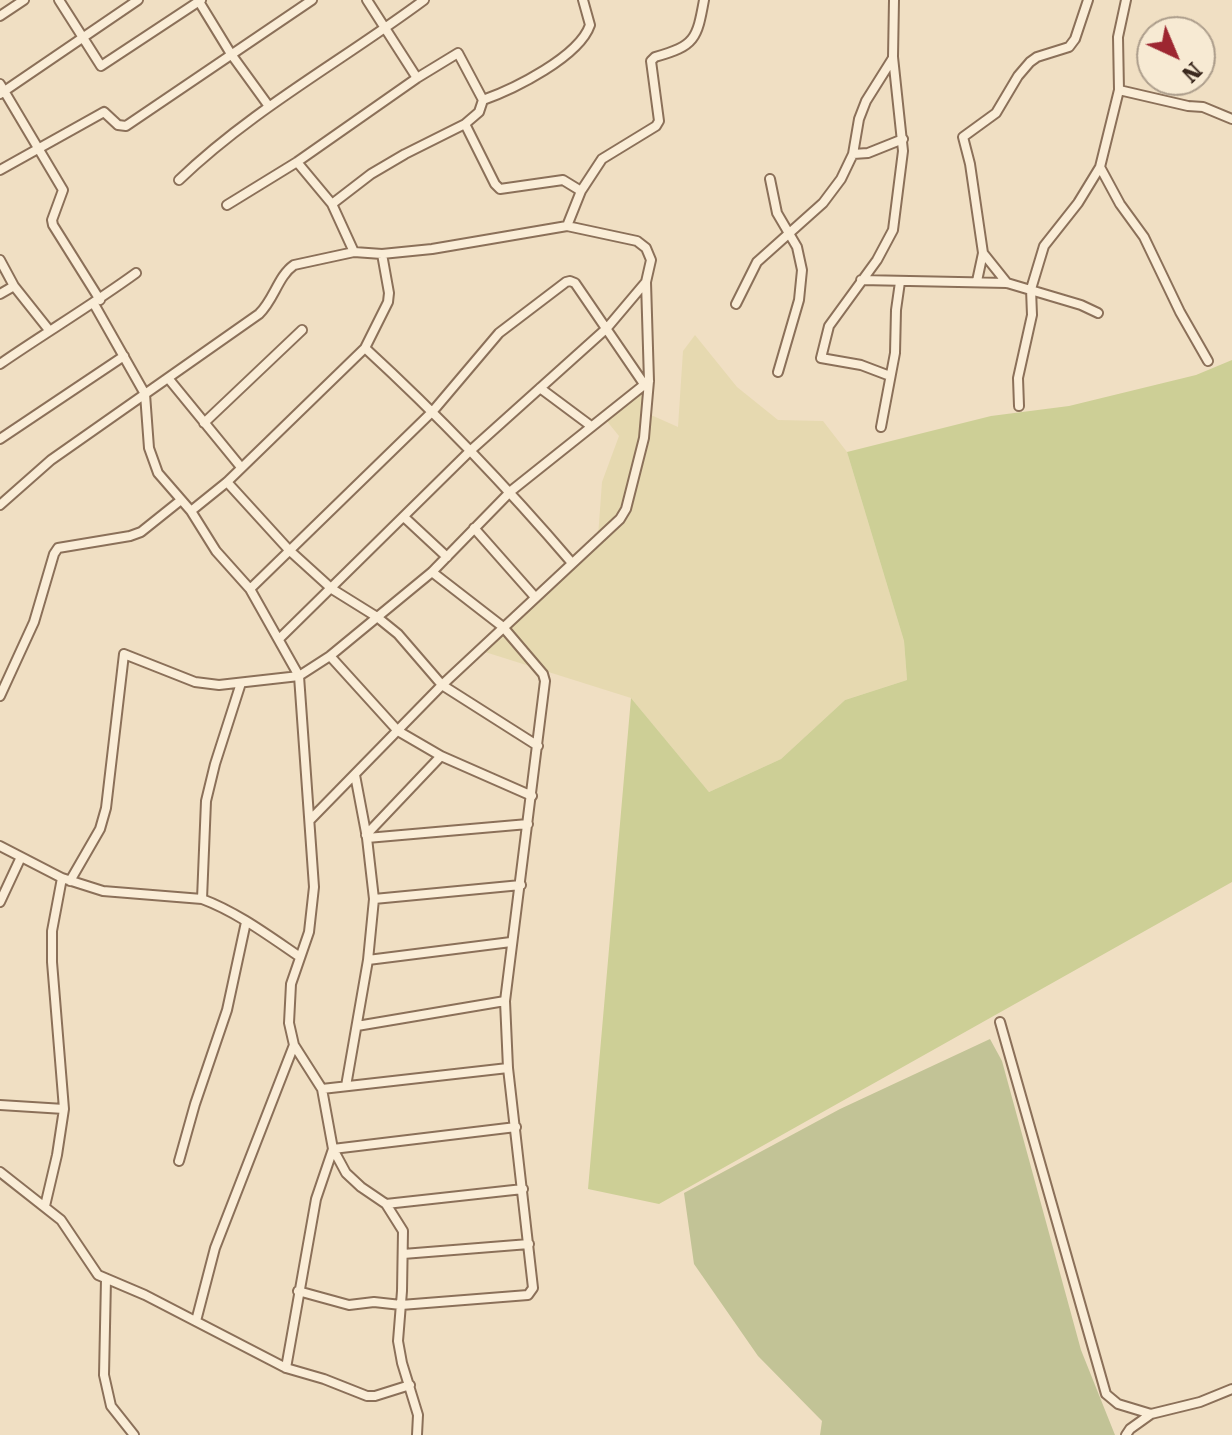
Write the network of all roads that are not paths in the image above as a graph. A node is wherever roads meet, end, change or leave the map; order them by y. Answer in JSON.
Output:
{"nodes":[{"id":1,"x":24,"y":0,"type":"edge"},
{"id":2,"x":59,"y":0,"type":"edge"},
{"id":3,"x":138,"y":0,"type":"edge"},
{"id":4,"x":199,"y":0,"type":"edge"},
{"id":5,"x":312,"y":0,"type":"edge"},
{"id":6,"x":367,"y":0,"type":"edge"},
{"id":7,"x":424,"y":0,"type":"edge"},
{"id":8,"x":583,"y":0,"type":"edge"},
{"id":9,"x":704,"y":0,"type":"edge"},
{"id":10,"x":894,"y":0,"type":"edge"},
{"id":11,"x":1088,"y":0,"type":"edge"},
{"id":12,"x":1126,"y":0,"type":"edge"},
{"id":13,"x":0,"y":16,"type":"edge"},
{"id":14,"x":387,"y":27,"type":"junction"},
{"id":15,"x":82,"y":40,"type":"junction"},
{"id":16,"x":231,"y":54,"type":"junction"},
{"id":17,"x":893,"y":57,"type":"junction"},
{"id":18,"x":417,"y":78,"type":"junction"},
{"id":19,"x":1,"y":90,"type":"edge"},
{"id":20,"x":1119,"y":90,"type":"junction"},
{"id":21,"x":483,"y":100,"type":"junction"},
{"id":22,"x":268,"y":105,"type":"junction"},
{"id":23,"x":1232,"y":119,"type":"edge"},
{"id":24,"x":465,"y":124,"type":"junction"},
{"id":25,"x":903,"y":139,"type":"junction"},
{"id":26,"x":38,"y":148,"type":"junction"},
{"id":27,"x":853,"y":154,"type":"junction"},
{"id":28,"x":297,"y":162,"type":"junction"},
{"id":29,"x":1100,"y":167,"type":"junction"},
{"id":30,"x":0,"y":170,"type":"edge"},
{"id":31,"x":770,"y":179,"type":"dead end"},
{"id":32,"x":179,"y":180,"type":"dead end"},
{"id":33,"x":581,"y":191,"type":"junction"},
{"id":34,"x":332,"y":204,"type":"junction"},
{"id":35,"x":227,"y":205,"type":"dead end"},
{"id":36,"x":567,"y":226,"type":"junction"},
{"id":37,"x":789,"y":234,"type":"junction"},
{"id":38,"x":354,"y":252,"type":"junction"},
{"id":39,"x":983,"y":253,"type":"junction"},
{"id":40,"x":382,"y":254,"type":"junction"},
{"id":41,"x":0,"y":260,"type":"edge"},
{"id":42,"x":136,"y":273,"type":"dead end"},
{"id":43,"x":861,"y":280,"type":"junction"},
{"id":44,"x":977,"y":281,"type":"junction"},
{"id":45,"x":646,"y":282,"type":"junction"},
{"id":46,"x":900,"y":282,"type":"junction"},
{"id":47,"x":1007,"y":283,"type":"junction"},
{"id":48,"x":14,"y":286,"type":"junction"},
{"id":49,"x":1031,"y":289,"type":"junction"},
{"id":50,"x":0,"y":294,"type":"edge"},
{"id":51,"x":97,"y":302,"type":"junction"},
{"id":52,"x":736,"y":304,"type":"dead end"},
{"id":53,"x":1098,"y":313,"type":"dead end"},
{"id":54,"x":607,"y":328,"type":"junction"},
{"id":55,"x":49,"y":330,"type":"junction"},
{"id":56,"x":302,"y":330,"type":"dead end"},
{"id":57,"x":365,"y":348,"type":"junction"},
{"id":58,"x":124,"y":356,"type":"junction"},
{"id":59,"x":1208,"y":361,"type":"dead end"},
{"id":60,"x":0,"y":364,"type":"edge"},
{"id":61,"x":778,"y":372,"type":"dead end"},
{"id":62,"x":890,"y":376,"type":"junction"},
{"id":63,"x":168,"y":378,"type":"junction"},
{"id":64,"x":647,"y":383,"type":"junction"},
{"id":65,"x":540,"y":388,"type":"junction"},
{"id":66,"x":145,"y":394,"type":"junction"},
{"id":67,"x":1019,"y":406,"type":"dead end"},
{"id":68,"x":433,"y":411,"type":"junction"},
{"id":69,"x":204,"y":423,"type":"junction"},
{"id":70,"x":591,"y":426,"type":"junction"},
{"id":71,"x":881,"y":427,"type":"dead end"},
{"id":72,"x":0,"y":439,"type":"edge"},
{"id":73,"x":470,"y":451,"type":"junction"},
{"id":74,"x":240,"y":466,"type":"junction"},
{"id":75,"x":227,"y":482,"type":"junction"},
{"id":76,"x":511,"y":491,"type":"junction"},
{"id":77,"x":181,"y":500,"type":"junction"},
{"id":78,"x":0,"y":505,"type":"edge"},
{"id":79,"x":191,"y":511,"type":"junction"},
{"id":80,"x":404,"y":517,"type":"junction"},
{"id":81,"x":474,"y":528,"type":"junction"},
{"id":82,"x":289,"y":550,"type":"junction"},
{"id":83,"x":447,"y":557,"type":"junction"},
{"id":84,"x":572,"y":563,"type":"junction"},
{"id":85,"x":432,"y":572,"type":"junction"},
{"id":86,"x":250,"y":589,"type":"junction"},
{"id":87,"x":332,"y":589,"type":"junction"},
{"id":88,"x":535,"y":597,"type":"junction"},
{"id":89,"x":377,"y":617,"type":"junction"},
{"id":90,"x":503,"y":627,"type":"junction"},
{"id":91,"x":279,"y":639,"type":"junction"},
{"id":92,"x":330,"y":656,"type":"junction"},
{"id":93,"x":299,"y":676,"type":"junction"},
{"id":94,"x":241,"y":683,"type":"junction"},
{"id":95,"x":442,"y":685,"type":"junction"},
{"id":96,"x":0,"y":696,"type":"edge"},
{"id":97,"x":398,"y":731,"type":"junction"},
{"id":98,"x":538,"y":746,"type":"junction"},
{"id":99,"x":441,"y":756,"type":"junction"},
{"id":100,"x":355,"y":775,"type":"junction"},
{"id":101,"x":532,"y":796,"type":"junction"},
{"id":102,"x":310,"y":820,"type":"junction"},
{"id":103,"x":528,"y":824,"type":"junction"},
{"id":104,"x":367,"y":837,"type":"junction"},
{"id":105,"x":0,"y":846,"type":"edge"},
{"id":106,"x":21,"y":857,"type":"junction"},
{"id":107,"x":66,"y":880,"type":"junction"},
{"id":108,"x":521,"y":885,"type":"junction"},
{"id":109,"x":202,"y":899,"type":"junction"},
{"id":110,"x":374,"y":899,"type":"junction"},
{"id":111,"x":0,"y":902,"type":"edge"},
{"id":112,"x":246,"y":922,"type":"junction"},
{"id":113,"x":511,"y":942,"type":"junction"},
{"id":114,"x":300,"y":957,"type":"junction"},
{"id":115,"x":368,"y":960,"type":"junction"},
{"id":116,"x":505,"y":1001,"type":"junction"},
{"id":117,"x":1000,"y":1022,"type":"dead end"},
{"id":118,"x":357,"y":1026,"type":"junction"},
{"id":119,"x":294,"y":1045,"type":"junction"},
{"id":120,"x":508,"y":1068,"type":"junction"},
{"id":121,"x":346,"y":1086,"type":"junction"},
{"id":122,"x":322,"y":1089,"type":"junction"},
{"id":123,"x":0,"y":1105,"type":"edge"},
{"id":124,"x":64,"y":1109,"type":"junction"},
{"id":125,"x":516,"y":1127,"type":"junction"},
{"id":126,"x":333,"y":1149,"type":"junction"},
{"id":127,"x":179,"y":1161,"type":"dead end"},
{"id":128,"x":0,"y":1172,"type":"edge"},
{"id":129,"x":523,"y":1189,"type":"junction"},
{"id":130,"x":386,"y":1204,"type":"junction"},
{"id":131,"x":45,"y":1206,"type":"junction"},
{"id":132,"x":529,"y":1244,"type":"junction"},
{"id":133,"x":403,"y":1254,"type":"junction"},
{"id":134,"x":106,"y":1279,"type":"junction"},
{"id":135,"x":298,"y":1291,"type":"junction"},
{"id":136,"x":401,"y":1305,"type":"junction"},
{"id":137,"x":196,"y":1321,"type":"junction"},
{"id":138,"x":286,"y":1368,"type":"junction"},
{"id":139,"x":410,"y":1385,"type":"junction"},
{"id":140,"x":1232,"y":1389,"type":"edge"},
{"id":141,"x":1151,"y":1414,"type":"junction"},
{"id":142,"x":134,"y":1435,"type":"edge"},
{"id":143,"x":417,"y":1435,"type":"edge"},
{"id":144,"x":1126,"y":1435,"type":"edge"}],
"edges":[{"from":1,"to":13,"type":"street"},
{"from":2,"to":15,"type":"street"},
{"from":3,"to":15,"type":"street"},
{"from":4,"to":15,"type":"street"},
{"from":4,"to":16,"type":"street"},
{"from":5,"to":16,"type":"street"},
{"from":6,"to":14,"type":"street"},
{"from":7,"to":14,"type":"street"},
{"from":8,"to":21,"type":"street"},
{"from":9,"to":33,"type":"street"},
{"from":10,"to":17,"type":"street"},
{"from":11,"to":39,"type":"street"},
{"from":12,"to":20,"type":"street"},
{"from":14,"to":18,"type":"street"},
{"from":14,"to":22,"type":"street"},
{"from":15,"to":19,"type":"street"},
{"from":16,"to":22,"type":"street"},
{"from":16,"to":26,"type":"street"},
{"from":17,"to":25,"type":"street"},
{"from":17,"to":27,"type":"street"},
{"from":18,"to":21,"type":"street"},
{"from":18,"to":28,"type":"street"},
{"from":19,"to":26,"type":"street"},
{"from":20,"to":23,"type":"street"},
{"from":20,"to":29,"type":"street"},
{"from":21,"to":24,"type":"street"},
{"from":22,"to":32,"type":"street"},
{"from":24,"to":33,"type":"street"},
{"from":24,"to":34,"type":"street"},
{"from":25,"to":27,"type":"street"},
{"from":25,"to":43,"type":"street"},
{"from":26,"to":30,"type":"street"},
{"from":26,"to":51,"type":"street"},
{"from":27,"to":37,"type":"street"},
{"from":28,"to":34,"type":"street"},
{"from":28,"to":35,"type":"street"},
{"from":29,"to":49,"type":"street"},
{"from":29,"to":59,"type":"street"},
{"from":31,"to":37,"type":"street"},
{"from":33,"to":36,"type":"street"},
{"from":34,"to":38,"type":"street"},
{"from":36,"to":40,"type":"street"},
{"from":36,"to":45,"type":"street"},
{"from":37,"to":52,"type":"street"},
{"from":37,"to":61,"type":"street"},
{"from":38,"to":40,"type":"street"},
{"from":38,"to":63,"type":"street"},
{"from":39,"to":44,"type":"street"},
{"from":39,"to":47,"type":"street"},
{"from":40,"to":57,"type":"street"},
{"from":41,"to":48,"type":"street"},
{"from":42,"to":51,"type":"street"},
{"from":43,"to":46,"type":"street"},
{"from":43,"to":62,"type":"street"},
{"from":44,"to":46,"type":"street"},
{"from":44,"to":47,"type":"street"},
{"from":45,"to":54,"type":"street"},
{"from":45,"to":64,"type":"street"},
{"from":46,"to":62,"type":"street"},
{"from":47,"to":49,"type":"street"},
{"from":48,"to":50,"type":"street"},
{"from":48,"to":55,"type":"street"},
{"from":49,"to":53,"type":"street"},
{"from":49,"to":67,"type":"street"},
{"from":51,"to":55,"type":"street"},
{"from":51,"to":58,"type":"street"},
{"from":54,"to":64,"type":"street"},
{"from":54,"to":65,"type":"street"},
{"from":54,"to":68,"type":"street"},
{"from":55,"to":60,"type":"street"},
{"from":56,"to":69,"type":"street"},
{"from":57,"to":68,"type":"street"},
{"from":57,"to":74,"type":"street"},
{"from":58,"to":66,"type":"street"},
{"from":58,"to":72,"type":"street"},
{"from":62,"to":71,"type":"street"},
{"from":63,"to":66,"type":"street"},
{"from":63,"to":69,"type":"street"},
{"from":64,"to":70,"type":"street"},
{"from":64,"to":84,"type":"street"},
{"from":65,"to":70,"type":"street"},
{"from":65,"to":73,"type":"street"},
{"from":66,"to":77,"type":"street"},
{"from":66,"to":78,"type":"street"},
{"from":68,"to":73,"type":"street"},
{"from":68,"to":82,"type":"street"},
{"from":69,"to":74,"type":"street"},
{"from":70,"to":76,"type":"street"},
{"from":73,"to":76,"type":"street"},
{"from":73,"to":80,"type":"street"},
{"from":74,"to":75,"type":"street"},
{"from":75,"to":79,"type":"street"},
{"from":75,"to":82,"type":"street"},
{"from":76,"to":81,"type":"street"},
{"from":76,"to":84,"type":"street"},
{"from":77,"to":79,"type":"street"},
{"from":77,"to":96,"type":"street"},
{"from":79,"to":86,"type":"street"},
{"from":80,"to":83,"type":"street"},
{"from":80,"to":87,"type":"street"},
{"from":81,"to":83,"type":"street"},
{"from":81,"to":88,"type":"street"},
{"from":82,"to":86,"type":"street"},
{"from":82,"to":87,"type":"street"},
{"from":83,"to":85,"type":"street"},
{"from":84,"to":88,"type":"street"},
{"from":85,"to":89,"type":"street"},
{"from":85,"to":90,"type":"street"},
{"from":86,"to":91,"type":"street"},
{"from":87,"to":89,"type":"street"},
{"from":87,"to":91,"type":"street"},
{"from":88,"to":90,"type":"street"},
{"from":89,"to":92,"type":"street"},
{"from":89,"to":95,"type":"street"},
{"from":90,"to":95,"type":"street"},
{"from":90,"to":98,"type":"street"},
{"from":91,"to":93,"type":"street"},
{"from":92,"to":93,"type":"street"},
{"from":92,"to":97,"type":"street"},
{"from":93,"to":94,"type":"street"},
{"from":93,"to":102,"type":"street"},
{"from":94,"to":107,"type":"street"},
{"from":94,"to":109,"type":"street"},
{"from":95,"to":97,"type":"street"},
{"from":95,"to":98,"type":"street"},
{"from":97,"to":99,"type":"street"},
{"from":97,"to":100,"type":"street"},
{"from":98,"to":101,"type":"street"},
{"from":99,"to":101,"type":"street"},
{"from":99,"to":104,"type":"street"},
{"from":100,"to":102,"type":"street"},
{"from":100,"to":104,"type":"street"},
{"from":101,"to":103,"type":"street"},
{"from":102,"to":114,"type":"street"},
{"from":103,"to":104,"type":"street"},
{"from":103,"to":108,"type":"street"},
{"from":104,"to":110,"type":"street"},
{"from":105,"to":106,"type":"street"},
{"from":106,"to":107,"type":"street"},
{"from":106,"to":111,"type":"street"},
{"from":107,"to":109,"type":"street"},
{"from":107,"to":124,"type":"street"},
{"from":108,"to":110,"type":"street"},
{"from":108,"to":113,"type":"street"},
{"from":109,"to":112,"type":"street"},
{"from":110,"to":115,"type":"street"},
{"from":112,"to":114,"type":"street"},
{"from":112,"to":127,"type":"street"},
{"from":113,"to":115,"type":"street"},
{"from":113,"to":116,"type":"street"},
{"from":114,"to":119,"type":"street"},
{"from":115,"to":118,"type":"street"},
{"from":116,"to":118,"type":"street"},
{"from":116,"to":120,"type":"street"},
{"from":117,"to":141,"type":"street"},
{"from":118,"to":121,"type":"street"},
{"from":119,"to":122,"type":"street"},
{"from":119,"to":137,"type":"street"},
{"from":120,"to":121,"type":"street"},
{"from":120,"to":125,"type":"street"},
{"from":121,"to":122,"type":"street"},
{"from":122,"to":126,"type":"street"},
{"from":123,"to":124,"type":"street"},
{"from":124,"to":131,"type":"street"},
{"from":125,"to":126,"type":"street"},
{"from":125,"to":129,"type":"street"},
{"from":126,"to":130,"type":"street"},
{"from":126,"to":135,"type":"street"},
{"from":128,"to":131,"type":"street"},
{"from":129,"to":130,"type":"street"},
{"from":129,"to":132,"type":"street"},
{"from":130,"to":133,"type":"street"},
{"from":131,"to":134,"type":"street"},
{"from":132,"to":133,"type":"street"},
{"from":132,"to":136,"type":"street"},
{"from":133,"to":136,"type":"street"},
{"from":134,"to":137,"type":"street"},
{"from":134,"to":142,"type":"street"},
{"from":135,"to":136,"type":"street"},
{"from":135,"to":138,"type":"street"},
{"from":136,"to":139,"type":"street"},
{"from":137,"to":138,"type":"street"},
{"from":138,"to":139,"type":"street"},
{"from":139,"to":143,"type":"street"},
{"from":140,"to":141,"type":"street"},
{"from":141,"to":144,"type":"street"}]}
